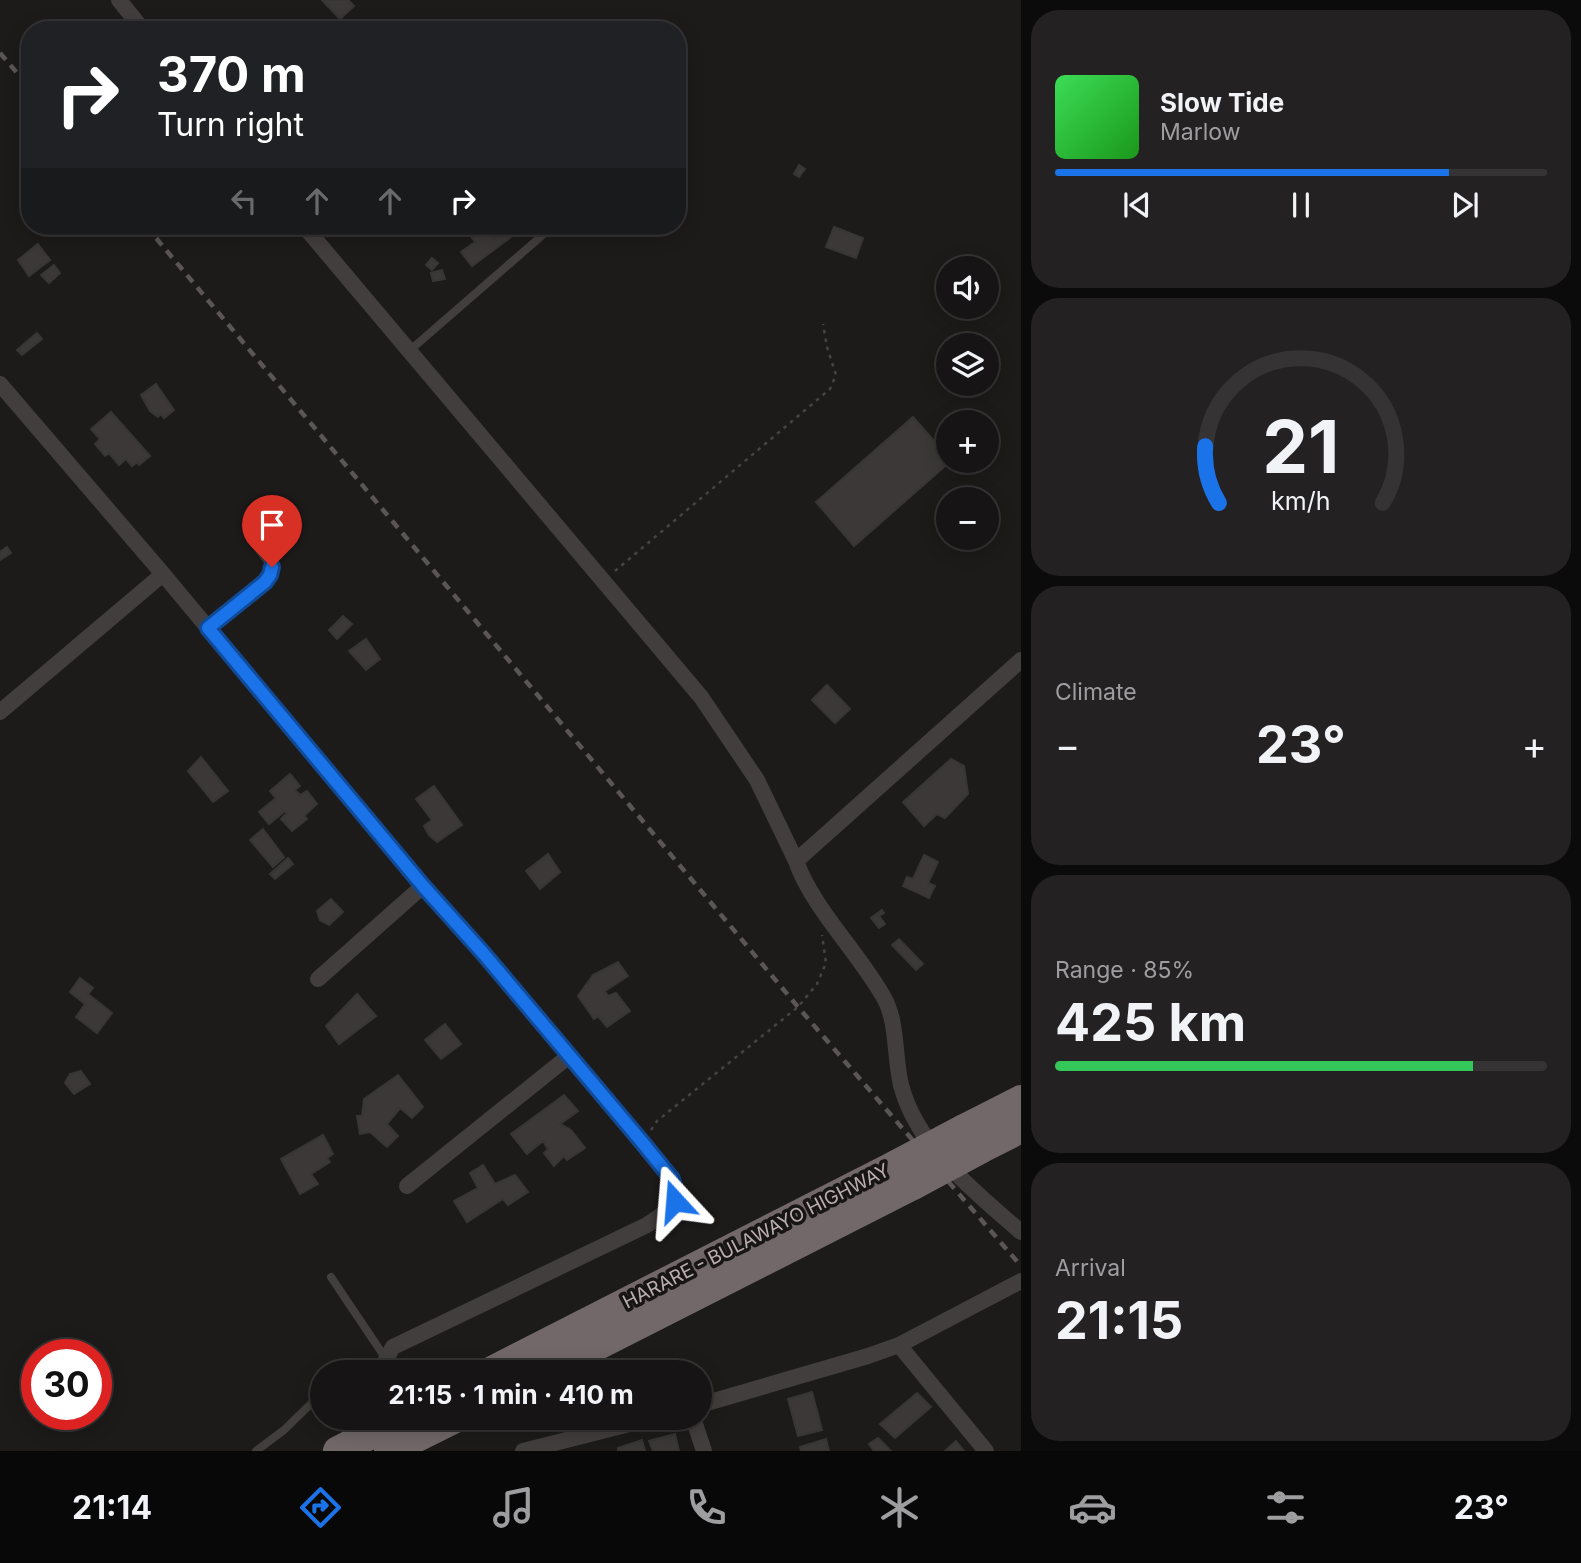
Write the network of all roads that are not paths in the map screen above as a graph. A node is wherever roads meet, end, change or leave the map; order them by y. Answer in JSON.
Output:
{"nodes":[{"id":1,"x":119,"y":0,"type":"edge"},
{"id":2,"x":136,"y":21,"type":"edge"},
{"id":3,"x":311,"y":235,"type":"edge"},
{"id":4,"x":543,"y":235,"type":"edge"},
{"id":5,"x":408,"y":352,"type":"junction"},
{"id":6,"x":0,"y":384,"type":"edge"},
{"id":7,"x":14,"y":400,"type":"junction"},
{"id":8,"x":0,"y":411,"type":"edge"},
{"id":9,"x":256,"y":546,"type":"dead end"},
{"id":10,"x":163,"y":574,"type":"junction"},
{"id":11,"x":208,"y":628,"type":"junction"},
{"id":12,"x":1021,"y":660,"type":"edge"},
{"id":13,"x":0,"y":712,"type":"edge"},
{"id":14,"x":796,"y":861,"type":"junction"},
{"id":15,"x":423,"y":886,"type":"junction"},
{"id":16,"x":318,"y":979,"type":"dead end"},
{"id":17,"x":569,"y":1056,"type":"junction"},
{"id":18,"x":1021,"y":1100,"type":"edge"},
{"id":19,"x":1021,"y":1128,"type":"edge"},
{"id":20,"x":972,"y":1139,"type":"junction"},
{"id":21,"x":904,"y":1175,"type":"junction"},
{"id":22,"x":407,"y":1186,"type":"dead end"},
{"id":23,"x":1021,"y":1232,"type":"edge"},
{"id":24,"x":331,"y":1277,"type":"dead end"},
{"id":25,"x":1021,"y":1281,"type":"edge"},
{"id":26,"x":899,"y":1345,"type":"junction"},
{"id":27,"x":387,"y":1360,"type":"edge"},
{"id":28,"x":391,"y":1360,"type":"edge"},
{"id":29,"x":515,"y":1360,"type":"edge"},
{"id":30,"x":567,"y":1360,"type":"edge"},
{"id":31,"x":712,"y":1402,"type":"edge"},
{"id":32,"x":310,"y":1405,"type":"edge"},
{"id":33,"x":379,"y":1430,"type":"edge"},
{"id":34,"x":423,"y":1430,"type":"edge"},
{"id":35,"x":606,"y":1430,"type":"edge"},
{"id":36,"x":697,"y":1430,"type":"edge"},
{"id":37,"x":529,"y":1450,"type":"edge"},
{"id":38,"x":256,"y":1451,"type":"edge"},
{"id":39,"x":338,"y":1451,"type":"edge"},
{"id":40,"x":389,"y":1451,"type":"edge"},
{"id":41,"x":704,"y":1451,"type":"edge"},
{"id":42,"x":986,"y":1451,"type":"edge"}],
"edges":[{"from":1,"to":2,"type":"street"},
{"from":3,"to":5,"type":"street"},
{"from":4,"to":5,"type":"lane"},
{"from":5,"to":14,"type":"street"},
{"from":6,"to":7,"type":"street"},
{"from":7,"to":8,"type":"street"},
{"from":7,"to":10,"type":"street"},
{"from":9,"to":11,"type":"lane"},
{"from":10,"to":11,"type":"street"},
{"from":10,"to":13,"type":"street"},
{"from":11,"to":15,"type":"street"},
{"from":12,"to":14,"type":"street"},
{"from":14,"to":23,"type":"street"},
{"from":15,"to":16,"type":"street"},
{"from":15,"to":17,"type":"street"},
{"from":17,"to":22,"type":"street"},
{"from":17,"to":28,"type":"street"},
{"from":18,"to":20,"type":"highway","name":"HARARE - BULAWAYO HIGHWAY"},
{"from":19,"to":20,"type":"highway","name":"HARARE - BULAWAYO HIGHWAY"},
{"from":20,"to":21,"type":"highway","name":"HARARE - BULAWAYO HIGHWAY","bridge":true},
{"from":21,"to":29,"type":"highway","name":"HARARE - BULAWAYO HIGHWAY"},
{"from":21,"to":30,"type":"highway","name":"HARARE - BULAWAYO HIGHWAY"},
{"from":24,"to":27,"type":"lane"},
{"from":25,"to":26,"type":"street"},
{"from":26,"to":31,"type":"street"},
{"from":26,"to":42,"type":"street"},
{"from":32,"to":38,"type":"lane"},
{"from":33,"to":39,"type":"highway"},
{"from":34,"to":40,"type":"highway"},
{"from":35,"to":37,"type":"street"},
{"from":36,"to":41,"type":"street"}]}
